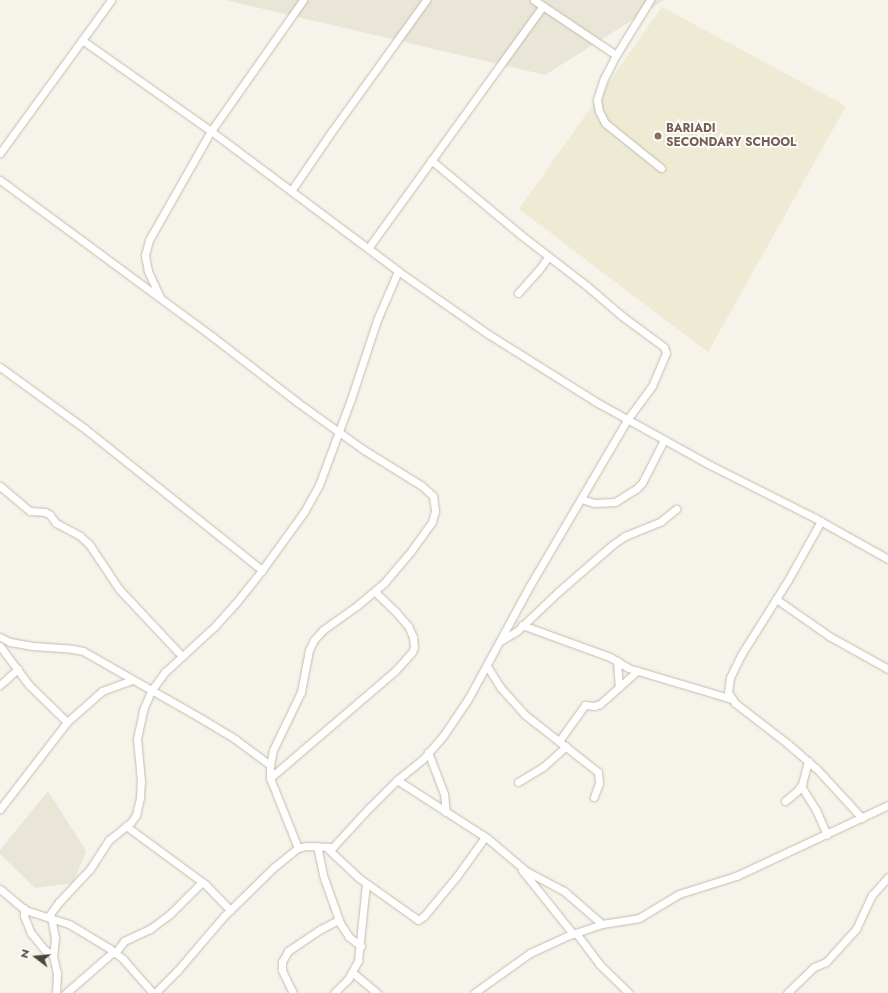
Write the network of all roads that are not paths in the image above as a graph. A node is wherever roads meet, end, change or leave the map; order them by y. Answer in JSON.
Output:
{"nodes":[{"id":1,"x":111,"y":0,"type":"edge"},
{"id":2,"x":303,"y":0,"type":"edge"},
{"id":3,"x":426,"y":0,"type":"edge"},
{"id":4,"x":534,"y":0,"type":"edge"},
{"id":5,"x":650,"y":0,"type":"edge"},
{"id":6,"x":543,"y":6,"type":"junction"},
{"id":7,"x":82,"y":40,"type":"junction"},
{"id":8,"x":616,"y":55,"type":"junction"},
{"id":9,"x":211,"y":131,"type":"junction"},
{"id":10,"x":0,"y":153,"type":"edge"},
{"id":11,"x":431,"y":160,"type":"junction"},
{"id":12,"x":661,"y":168,"type":"dead end"},
{"id":13,"x":0,"y":180,"type":"edge"},
{"id":14,"x":291,"y":191,"type":"junction"},
{"id":15,"x":369,"y":247,"type":"junction"},
{"id":16,"x":548,"y":257,"type":"junction"},
{"id":17,"x":398,"y":271,"type":"junction"},
{"id":18,"x":518,"y":293,"type":"dead end"},
{"id":19,"x":161,"y":299,"type":"junction"},
{"id":20,"x":0,"y":367,"type":"edge"},
{"id":21,"x":627,"y":420,"type":"junction"},
{"id":22,"x":340,"y":432,"type":"junction"},
{"id":23,"x":664,"y":440,"type":"junction"},
{"id":24,"x":0,"y":486,"type":"edge"},
{"id":25,"x":581,"y":500,"type":"junction"},
{"id":26,"x":676,"y":509,"type":"dead end"},
{"id":27,"x":821,"y":521,"type":"junction"},
{"id":28,"x":888,"y":559,"type":"edge"},
{"id":29,"x":262,"y":570,"type":"junction"},
{"id":30,"x":374,"y":591,"type":"junction"},
{"id":31,"x":776,"y":600,"type":"junction"},
{"id":32,"x":522,"y":625,"type":"junction"},
{"id":33,"x":0,"y":637,"type":"edge"},
{"id":34,"x":501,"y":641,"type":"junction"},
{"id":35,"x":0,"y":646,"type":"edge"},
{"id":36,"x":182,"y":656,"type":"junction"},
{"id":37,"x":617,"y":661,"type":"junction"},
{"id":38,"x":487,"y":666,"type":"junction"},
{"id":39,"x":18,"y":669,"type":"junction"},
{"id":40,"x":888,"y":669,"type":"edge"},
{"id":41,"x":637,"y":671,"type":"junction"},
{"id":42,"x":132,"y":680,"type":"junction"},
{"id":43,"x":0,"y":685,"type":"edge"},
{"id":44,"x":619,"y":687,"type":"junction"},
{"id":45,"x":151,"y":691,"type":"junction"},
{"id":46,"x":732,"y":698,"type":"junction"},
{"id":47,"x":67,"y":722,"type":"junction"},
{"id":48,"x":559,"y":741,"type":"junction"},
{"id":49,"x":566,"y":746,"type":"junction"},
{"id":50,"x":428,"y":752,"type":"junction"},
{"id":51,"x":808,"y":761,"type":"junction"},
{"id":52,"x":270,"y":764,"type":"junction"},
{"id":53,"x":270,"y":778,"type":"junction"},
{"id":54,"x":397,"y":780,"type":"junction"},
{"id":55,"x":518,"y":782,"type":"dead end"},
{"id":56,"x":800,"y":786,"type":"junction"},
{"id":57,"x":594,"y":797,"type":"dead end"},
{"id":58,"x":785,"y":801,"type":"dead end"},
{"id":59,"x":888,"y":805,"type":"edge"},
{"id":60,"x":0,"y":809,"type":"edge"},
{"id":61,"x":446,"y":812,"type":"junction"},
{"id":62,"x":862,"y":818,"type":"junction"},
{"id":63,"x":126,"y":826,"type":"junction"},
{"id":64,"x":828,"y":834,"type":"junction"},
{"id":65,"x":485,"y":836,"type":"junction"},
{"id":66,"x":317,"y":846,"type":"junction"},
{"id":67,"x":298,"y":848,"type":"junction"},
{"id":68,"x":327,"y":848,"type":"junction"},
{"id":69,"x":521,"y":867,"type":"junction"},
{"id":70,"x":888,"y":877,"type":"edge"},
{"id":71,"x":202,"y":882,"type":"junction"},
{"id":72,"x":366,"y":884,"type":"junction"},
{"id":73,"x":0,"y":889,"type":"edge"},
{"id":74,"x":24,"y":908,"type":"junction"},
{"id":75,"x":230,"y":910,"type":"junction"},
{"id":76,"x":49,"y":917,"type":"junction"},
{"id":77,"x":338,"y":920,"type":"junction"},
{"id":78,"x":602,"y":924,"type":"junction"},
{"id":79,"x":574,"y":934,"type":"junction"},
{"id":80,"x":361,"y":946,"type":"junction"},
{"id":81,"x":114,"y":953,"type":"junction"},
{"id":82,"x":53,"y":955,"type":"junction"},
{"id":83,"x":352,"y":972,"type":"junction"},
{"id":84,"x":56,"y":993,"type":"edge"},
{"id":85,"x":66,"y":993,"type":"edge"},
{"id":86,"x":154,"y":993,"type":"edge"},
{"id":87,"x":293,"y":993,"type":"edge"},
{"id":88,"x":334,"y":993,"type":"edge"},
{"id":89,"x":377,"y":993,"type":"edge"},
{"id":90,"x":474,"y":993,"type":"edge"},
{"id":91,"x":629,"y":993,"type":"edge"},
{"id":92,"x":787,"y":993,"type":"edge"}],
"edges":[{"from":1,"to":7,"type":"street"},
{"from":2,"to":9,"type":"street"},
{"from":3,"to":14,"type":"street"},
{"from":4,"to":6,"type":"street"},
{"from":5,"to":8,"type":"street"},
{"from":6,"to":8,"type":"street"},
{"from":6,"to":11,"type":"street"},
{"from":7,"to":9,"type":"street"},
{"from":7,"to":10,"type":"street"},
{"from":8,"to":12,"type":"street"},
{"from":9,"to":14,"type":"street"},
{"from":9,"to":19,"type":"street"},
{"from":11,"to":15,"type":"street"},
{"from":11,"to":16,"type":"street"},
{"from":13,"to":19,"type":"street"},
{"from":14,"to":15,"type":"street"},
{"from":15,"to":17,"type":"street"},
{"from":16,"to":18,"type":"street"},
{"from":16,"to":21,"type":"street"},
{"from":17,"to":21,"type":"street"},
{"from":17,"to":22,"type":"street"},
{"from":19,"to":22,"type":"street"},
{"from":20,"to":29,"type":"street"},
{"from":21,"to":23,"type":"street"},
{"from":21,"to":25,"type":"street"},
{"from":22,"to":29,"type":"street"},
{"from":22,"to":30,"type":"street"},
{"from":23,"to":25,"type":"street"},
{"from":23,"to":27,"type":"street"},
{"from":24,"to":36,"type":"street"},
{"from":25,"to":34,"type":"street"},
{"from":26,"to":32,"type":"street"},
{"from":27,"to":28,"type":"street"},
{"from":27,"to":31,"type":"street"},
{"from":29,"to":36,"type":"street"},
{"from":30,"to":52,"type":"street"},
{"from":30,"to":53,"type":"street"},
{"from":31,"to":40,"type":"street"},
{"from":31,"to":46,"type":"street"},
{"from":32,"to":34,"type":"street"},
{"from":32,"to":37,"type":"street"},
{"from":33,"to":42,"type":"street"},
{"from":34,"to":38,"type":"street"},
{"from":35,"to":39,"type":"street"},
{"from":36,"to":45,"type":"street"},
{"from":37,"to":41,"type":"street"},
{"from":37,"to":44,"type":"street"},
{"from":38,"to":48,"type":"street"},
{"from":38,"to":50,"type":"street"},
{"from":39,"to":43,"type":"street"},
{"from":39,"to":47,"type":"street"},
{"from":41,"to":44,"type":"street"},
{"from":41,"to":46,"type":"street"},
{"from":42,"to":45,"type":"street"},
{"from":42,"to":47,"type":"street"},
{"from":44,"to":48,"type":"street"},
{"from":45,"to":52,"type":"street"},
{"from":45,"to":63,"type":"street"},
{"from":46,"to":51,"type":"street"},
{"from":47,"to":60,"type":"street"},
{"from":48,"to":49,"type":"street"},
{"from":49,"to":55,"type":"street"},
{"from":49,"to":57,"type":"street"},
{"from":50,"to":54,"type":"street"},
{"from":50,"to":61,"type":"street"},
{"from":51,"to":56,"type":"street"},
{"from":51,"to":62,"type":"street"},
{"from":52,"to":53,"type":"street"},
{"from":53,"to":67,"type":"street"},
{"from":54,"to":61,"type":"street"},
{"from":54,"to":68,"type":"street"},
{"from":56,"to":58,"type":"street"},
{"from":56,"to":64,"type":"street"},
{"from":59,"to":62,"type":"street"},
{"from":61,"to":65,"type":"street"},
{"from":62,"to":64,"type":"street"},
{"from":63,"to":71,"type":"street"},
{"from":63,"to":76,"type":"street"},
{"from":64,"to":78,"type":"street"},
{"from":65,"to":69,"type":"street"},
{"from":65,"to":72,"type":"street"},
{"from":66,"to":67,"type":"street"},
{"from":66,"to":68,"type":"street"},
{"from":66,"to":77,"type":"street"},
{"from":67,"to":75,"type":"street"},
{"from":68,"to":72,"type":"street"},
{"from":69,"to":78,"type":"street"},
{"from":69,"to":79,"type":"street"},
{"from":70,"to":92,"type":"street"},
{"from":71,"to":75,"type":"street"},
{"from":71,"to":81,"type":"street"},
{"from":72,"to":80,"type":"street"},
{"from":73,"to":74,"type":"street"},
{"from":74,"to":76,"type":"street"},
{"from":74,"to":82,"type":"street"},
{"from":75,"to":86,"type":"street"},
{"from":76,"to":81,"type":"street"},
{"from":76,"to":82,"type":"street"},
{"from":77,"to":80,"type":"street"},
{"from":77,"to":87,"type":"street"},
{"from":78,"to":79,"type":"street"},
{"from":79,"to":90,"type":"street"},
{"from":79,"to":91,"type":"street"},
{"from":80,"to":83,"type":"street"},
{"from":81,"to":85,"type":"street"},
{"from":81,"to":86,"type":"street"},
{"from":82,"to":84,"type":"street"},
{"from":83,"to":88,"type":"street"},
{"from":83,"to":89,"type":"street"}]}
